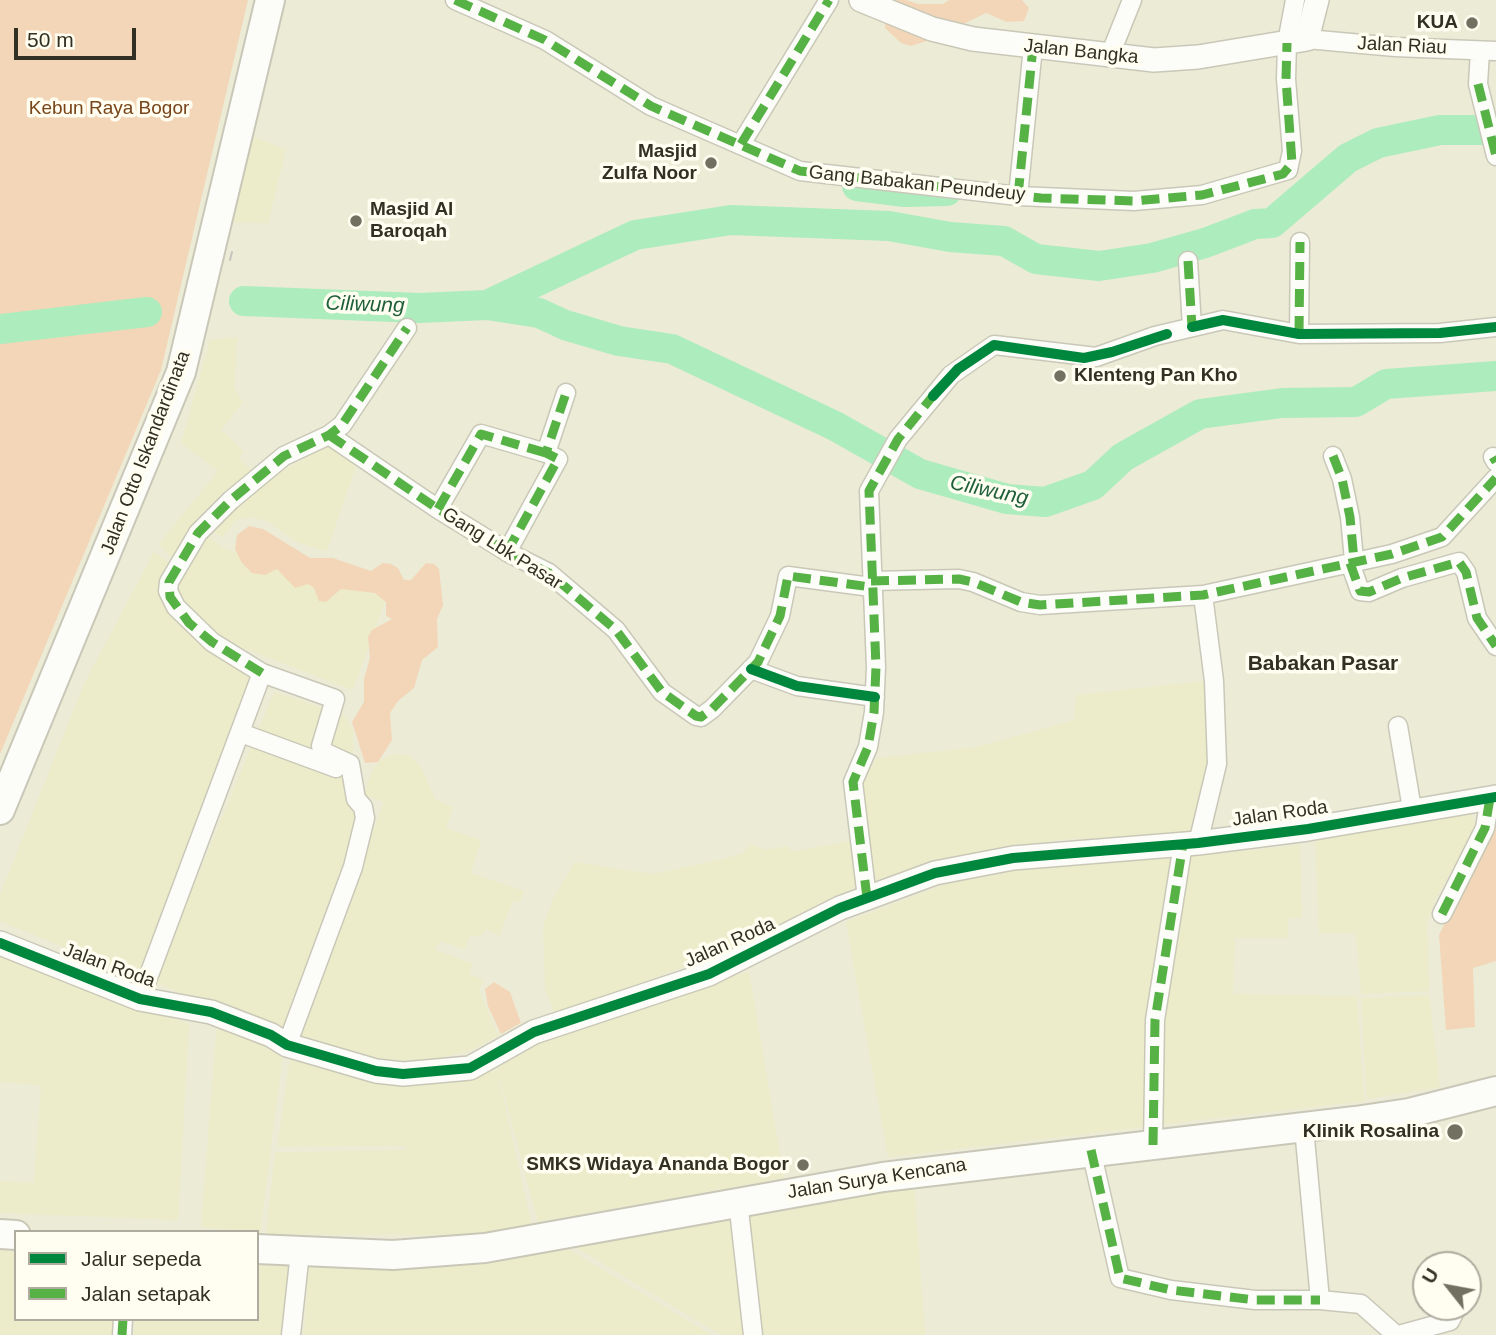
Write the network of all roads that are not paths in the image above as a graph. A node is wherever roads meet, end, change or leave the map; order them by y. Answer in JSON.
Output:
{"nodes":[{"id":1,"x":271,"y":0,"type":"edge"},
{"id":2,"x":455,"y":0,"type":"edge"},
{"id":3,"x":829,"y":0,"type":"edge"},
{"id":4,"x":861,"y":0,"type":"edge"},
{"id":5,"x":1132,"y":0,"type":"edge"},
{"id":6,"x":1295,"y":0,"type":"edge"},
{"id":7,"x":1317,"y":0,"type":"edge"},
{"id":8,"x":1297,"y":41,"type":"junction"},
{"id":9,"x":1033,"y":47,"type":"junction"},
{"id":10,"x":1488,"y":51,"type":"edge"},
{"id":11,"x":1110,"y":55,"type":"junction"},
{"id":12,"x":741,"y":144,"type":"junction"},
{"id":13,"x":1495,"y":151,"type":"edge"},
{"id":14,"x":1018,"y":196,"type":"junction"},
{"id":15,"x":1300,"y":242,"type":"dead end"},
{"id":16,"x":1188,"y":261,"type":"dead end"},
{"id":17,"x":1192,"y":327,"type":"junction"},
{"id":18,"x":1496,"y":327,"type":"edge"},
{"id":19,"x":407,"y":328,"type":"dead end"},
{"id":20,"x":1299,"y":334,"type":"junction"},
{"id":21,"x":566,"y":393,"type":"dead end"},
{"id":22,"x":329,"y":435,"type":"junction"},
{"id":23,"x":546,"y":453,"type":"junction"},
{"id":24,"x":1333,"y":456,"type":"dead end"},
{"id":25,"x":1496,"y":478,"type":"edge"},
{"id":26,"x":438,"y":509,"type":"junction"},
{"id":27,"x":507,"y":552,"type":"junction"},
{"id":28,"x":1352,"y":561,"type":"junction"},
{"id":29,"x":871,"y":584,"type":"junction"},
{"id":30,"x":1203,"y":595,"type":"junction"},
{"id":31,"x":1496,"y":646,"type":"edge"},
{"id":32,"x":751,"y":669,"type":"junction"},
{"id":33,"x":262,"y":673,"type":"junction"},
{"id":34,"x":875,"y":697,"type":"junction"},
{"id":35,"x":1398,"y":726,"type":"dead end"},
{"id":36,"x":241,"y":733,"type":"junction"},
{"id":37,"x":352,"y":774,"type":"junction"},
{"id":38,"x":1493,"y":798,"type":"edge"},
{"id":39,"x":1412,"y":809,"type":"junction"},
{"id":40,"x":0,"y":810,"type":"edge"},
{"id":41,"x":1190,"y":843,"type":"junction"},
{"id":42,"x":867,"y":898,"type":"junction"},
{"id":43,"x":1442,"y":914,"type":"dead end"},
{"id":44,"x":0,"y":943,"type":"edge"},
{"id":45,"x":140,"y":999,"type":"junction"},
{"id":46,"x":287,"y":1045,"type":"junction"},
{"id":47,"x":1496,"y":1091,"type":"edge"},
{"id":48,"x":1304,"y":1128,"type":"junction"},
{"id":49,"x":1153,"y":1145,"type":"junction"},
{"id":50,"x":1091,"y":1150,"type":"junction"},
{"id":51,"x":738,"y":1201,"type":"junction"},
{"id":52,"x":259,"y":1249,"type":"edge"},
{"id":53,"x":300,"y":1252,"type":"junction"},
{"id":54,"x":1320,"y":1300,"type":"junction"},
{"id":55,"x":1450,"y":1321,"type":"edge"},
{"id":56,"x":291,"y":1335,"type":"edge"},
{"id":57,"x":753,"y":1335,"type":"edge"},
{"id":58,"x":1397,"y":1335,"type":"edge"}],
"edges":[{"from":1,"to":40,"type":"main road","name":"Jalan Otto Iskandardinata"},
{"from":2,"to":12,"type":"street","name":"Gang Babakan Peundeuy"},
{"from":3,"to":12,"type":"street"},
{"from":4,"to":9,"type":"street","name":"Jalan Bangka"},
{"from":5,"to":11,"type":"street"},
{"from":6,"to":8,"type":"street","name":"Gang Babakan Peundeuy"},
{"from":7,"to":8,"type":"street"},
{"from":8,"to":10,"type":"street","name":"Jalan Riau"},
{"from":8,"to":11,"type":"street","name":"Jalan Bangka"},
{"from":8,"to":14,"type":"street","name":"Gang Babakan Peundeuy"},
{"from":9,"to":11,"type":"street","name":"Jalan Bangka"},
{"from":9,"to":14,"type":"street"},
{"from":10,"to":13,"type":"street"},
{"from":12,"to":14,"type":"street","name":"Gang Babakan Peundeuy"},
{"from":15,"to":20,"type":"street"},
{"from":16,"to":17,"type":"street"},
{"from":17,"to":20,"type":"street"},
{"from":17,"to":29,"type":"street"},
{"from":18,"to":20,"type":"street"},
{"from":19,"to":22,"type":"street"},
{"from":21,"to":23,"type":"street"},
{"from":22,"to":26,"type":"street","name":"Gang Lbk Pasar"},
{"from":22,"to":33,"type":"street"},
{"from":23,"to":26,"type":"street"},
{"from":23,"to":27,"type":"street"},
{"from":24,"to":28,"type":"street"},
{"from":25,"to":28,"type":"street"},
{"from":26,"to":27,"type":"street","name":"Gang Lbk Pasar"},
{"from":27,"to":32,"type":"street","name":"Gang Lbk Pasar"},
{"from":28,"to":30,"type":"street"},
{"from":28,"to":31,"type":"street"},
{"from":29,"to":30,"type":"street"},
{"from":29,"to":32,"type":"street"},
{"from":29,"to":34,"type":"street"},
{"from":30,"to":41,"type":"street"},
{"from":32,"to":34,"type":"street"},
{"from":33,"to":36,"type":"street"},
{"from":33,"to":37,"type":"street"},
{"from":34,"to":42,"type":"street"},
{"from":35,"to":39,"type":"street"},
{"from":36,"to":37,"type":"street"},
{"from":36,"to":45,"type":"street"},
{"from":37,"to":46,"type":"street"},
{"from":38,"to":39,"type":"street","name":"Jalan Roda"},
{"from":38,"to":43,"type":"street"},
{"from":39,"to":41,"type":"street","name":"Jalan Roda"},
{"from":41,"to":42,"type":"street","name":"Jalan Roda"},
{"from":41,"to":49,"type":"street"},
{"from":42,"to":46,"type":"street","name":"Jalan Roda"},
{"from":44,"to":45,"type":"street","name":"Jalan Roda"},
{"from":45,"to":46,"type":"street","name":"Jalan Roda"},
{"from":47,"to":48,"type":"main road","name":"Jalan Surya Kencana"},
{"from":48,"to":49,"type":"main road","name":"Jalan Surya Kencana"},
{"from":48,"to":54,"type":"street"},
{"from":49,"to":50,"type":"main road","name":"Jalan Surya Kencana"},
{"from":50,"to":51,"type":"main road","name":"Jalan Surya Kencana"},
{"from":50,"to":54,"type":"street"},
{"from":51,"to":53,"type":"main road","name":"Jalan Surya Kencana"},
{"from":51,"to":57,"type":"street"},
{"from":52,"to":53,"type":"main road","name":"Jalan Surya Kencana"},
{"from":53,"to":56,"type":"street"},
{"from":54,"to":58,"type":"street"},
{"from":55,"to":58,"type":"street"}]}
